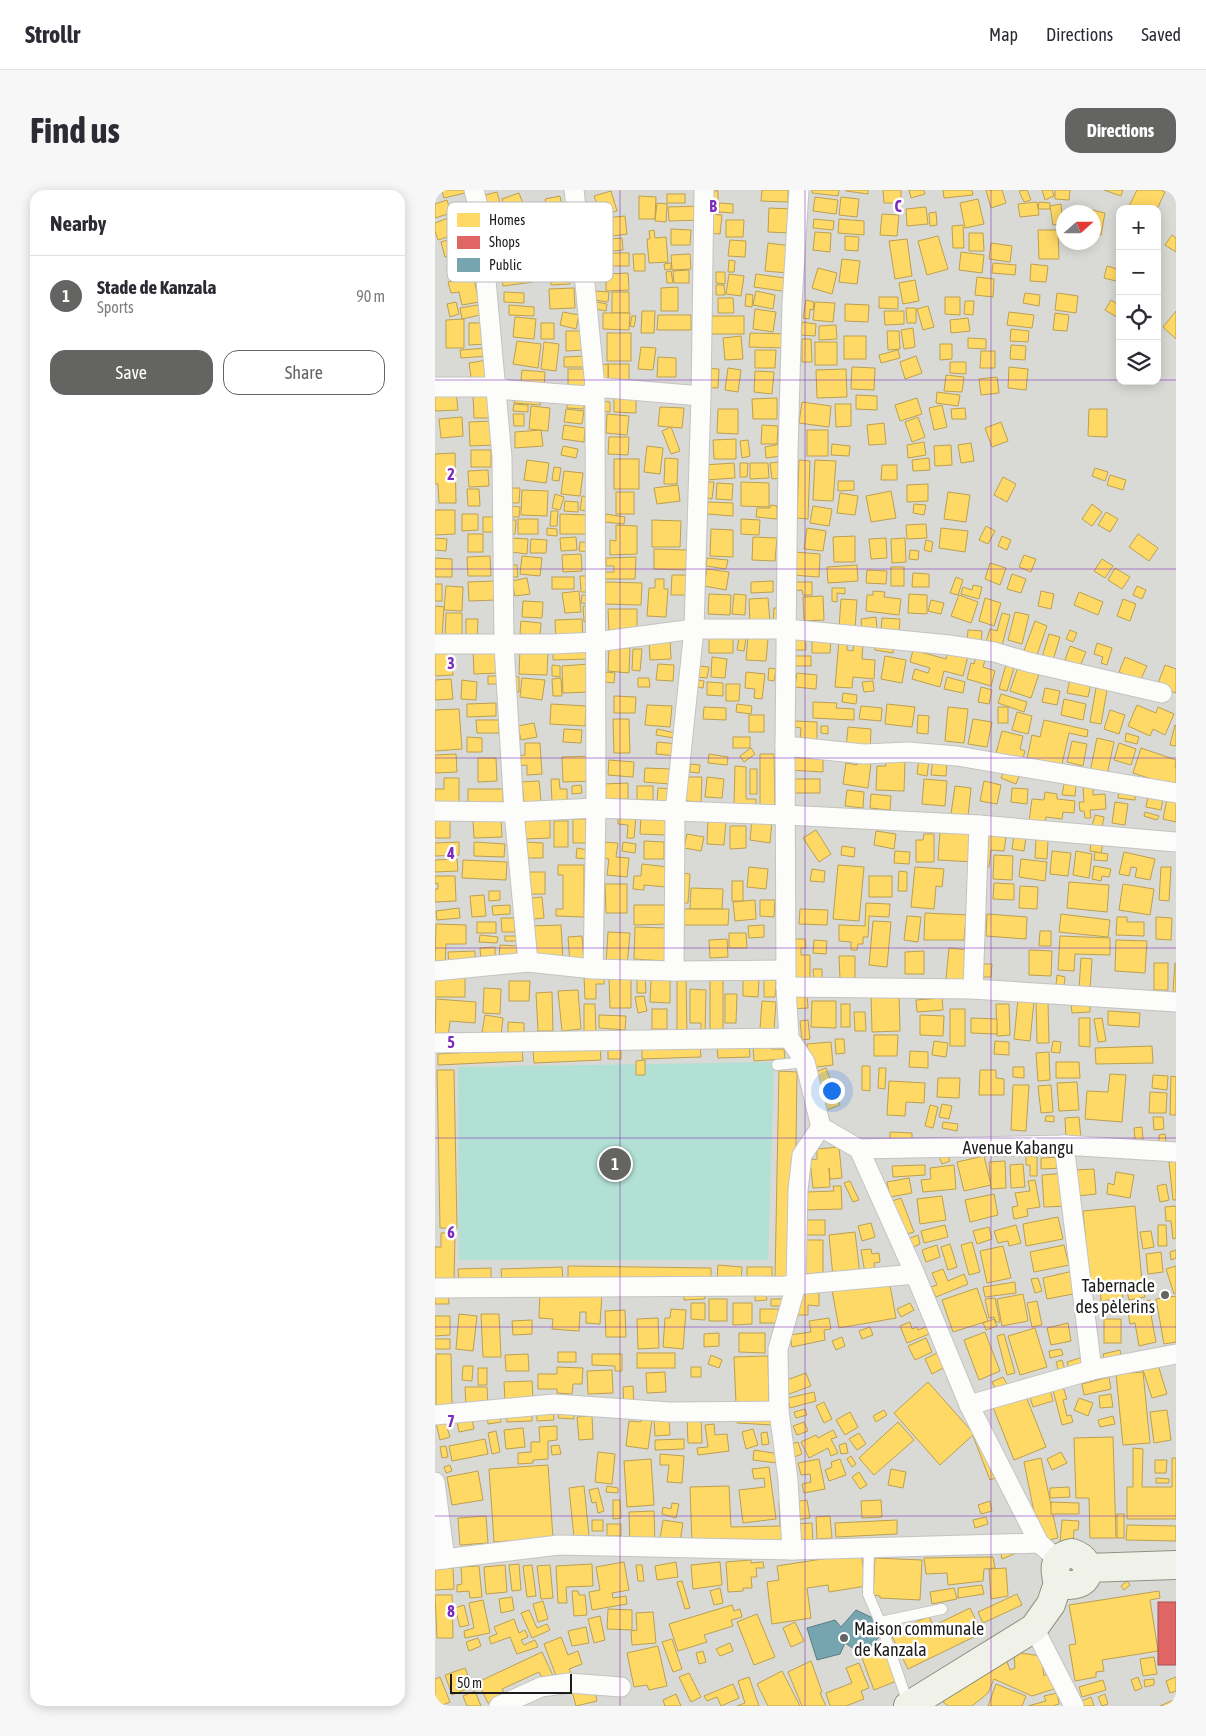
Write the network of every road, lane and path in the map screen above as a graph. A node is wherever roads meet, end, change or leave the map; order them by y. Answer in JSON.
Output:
{"nodes":[{"id":1,"x":704,"y":190,"type":"edge"},
{"id":2,"x":799,"y":190,"type":"edge"},
{"id":3,"x":487,"y":282,"type":"edge"},
{"id":4,"x":585,"y":282,"type":"edge"},
{"id":5,"x":435,"y":387,"type":"edge"},
{"id":6,"x":497,"y":387,"type":"junction"},
{"id":7,"x":595,"y":387,"type":"junction"},
{"id":8,"x":701,"y":396,"type":"junction"},
{"id":9,"x":694,"y":629,"type":"junction"},
{"id":10,"x":787,"y":629,"type":"junction"},
{"id":11,"x":596,"y":642,"type":"junction"},
{"id":12,"x":435,"y":644,"type":"edge"},
{"id":13,"x":504,"y":644,"type":"junction"},
{"id":14,"x":1162,"y":693,"type":"dead end"},
{"id":15,"x":785,"y":746,"type":"junction"},
{"id":16,"x":1176,"y":793,"type":"edge"},
{"id":17,"x":596,"y":808,"type":"junction"},
{"id":18,"x":435,"y":811,"type":"edge"},
{"id":19,"x":514,"y":812,"type":"junction"},
{"id":20,"x":675,"y":812,"type":"junction"},
{"id":21,"x":785,"y":815,"type":"junction"},
{"id":22,"x":979,"y":825,"type":"junction"},
{"id":23,"x":1176,"y":842,"type":"edge"},
{"id":24,"x":528,"y":962,"type":"junction"},
{"id":25,"x":593,"y":969,"type":"junction"},
{"id":26,"x":674,"y":971,"type":"junction"},
{"id":27,"x":435,"y":972,"type":"edge"},
{"id":28,"x":786,"y":979,"type":"junction"},
{"id":29,"x":973,"y":988,"type":"junction"},
{"id":30,"x":1176,"y":1002,"type":"edge"},
{"id":31,"x":789,"y":1038,"type":"junction"},
{"id":32,"x":435,"y":1043,"type":"edge"},
{"id":33,"x":805,"y":1062,"type":"junction"},
{"id":34,"x":777,"y":1065,"type":"dead end"},
{"id":35,"x":821,"y":1127,"type":"junction"},
{"id":36,"x":1064,"y":1145,"type":"junction"},
{"id":37,"x":859,"y":1149,"type":"junction"},
{"id":38,"x":1176,"y":1152,"type":"edge"},
{"id":39,"x":915,"y":1274,"type":"junction"},
{"id":40,"x":795,"y":1285,"type":"junction"},
{"id":41,"x":435,"y":1288,"type":"edge"},
{"id":42,"x":1176,"y":1354,"type":"edge"},
{"id":43,"x":1092,"y":1370,"type":"junction"},
{"id":44,"x":969,"y":1405,"type":"junction"},
{"id":45,"x":779,"y":1411,"type":"junction"},
{"id":46,"x":435,"y":1416,"type":"edge"},
{"id":47,"x":435,"y":1482,"type":"edge"},
{"id":48,"x":869,"y":1547,"type":"junction"},
{"id":49,"x":792,"y":1550,"type":"junction"},
{"id":50,"x":440,"y":1559,"type":"edge"},
{"id":51,"x":1052,"y":1562,"type":"junction"},
{"id":52,"x":1176,"y":1565,"type":"edge"},
{"id":53,"x":942,"y":1609,"type":"dead end"},
{"id":54,"x":880,"y":1622,"type":"junction"},
{"id":55,"x":1034,"y":1628,"type":"junction"},
{"id":56,"x":621,"y":1687,"type":"dead end"},
{"id":57,"x":499,"y":1706,"type":"edge"},
{"id":58,"x":908,"y":1706,"type":"edge"},
{"id":59,"x":1073,"y":1706,"type":"edge"}],
"edges":[{"from":1,"to":8,"type":"street"},
{"from":2,"to":10,"type":"street"},
{"from":3,"to":6,"type":"street"},
{"from":4,"to":7,"type":"street"},
{"from":5,"to":6,"type":"street"},
{"from":6,"to":7,"type":"street"},
{"from":6,"to":13,"type":"street"},
{"from":7,"to":8,"type":"street"},
{"from":7,"to":11,"type":"street"},
{"from":8,"to":9,"type":"street"},
{"from":9,"to":10,"type":"street"},
{"from":9,"to":11,"type":"street"},
{"from":9,"to":20,"type":"street"},
{"from":10,"to":14,"type":"street"},
{"from":10,"to":15,"type":"street"},
{"from":11,"to":13,"type":"street"},
{"from":11,"to":17,"type":"street"},
{"from":12,"to":13,"type":"street"},
{"from":13,"to":19,"type":"street"},
{"from":15,"to":16,"type":"street"},
{"from":15,"to":21,"type":"street"},
{"from":17,"to":19,"type":"street"},
{"from":17,"to":20,"type":"street"},
{"from":17,"to":25,"type":"street"},
{"from":18,"to":19,"type":"street"},
{"from":19,"to":24,"type":"street"},
{"from":20,"to":21,"type":"street"},
{"from":20,"to":26,"type":"street"},
{"from":21,"to":22,"type":"street"},
{"from":21,"to":28,"type":"street"},
{"from":22,"to":23,"type":"street"},
{"from":22,"to":29,"type":"street"},
{"from":24,"to":25,"type":"street"},
{"from":24,"to":27,"type":"street"},
{"from":25,"to":26,"type":"street"},
{"from":26,"to":28,"type":"street"},
{"from":28,"to":29,"type":"street"},
{"from":28,"to":31,"type":"street"},
{"from":29,"to":30,"type":"street"},
{"from":31,"to":32,"type":"street"},
{"from":31,"to":33,"type":"street"},
{"from":33,"to":34,"type":"lane"},
{"from":33,"to":35,"type":"street"},
{"from":35,"to":37,"type":"street"},
{"from":35,"to":40,"type":"street"},
{"from":36,"to":37,"type":"street","name":"Avenue Kabangu"},
{"from":36,"to":38,"type":"street","name":"Avenue Kabangu"},
{"from":36,"to":43,"type":"street"},
{"from":37,"to":39,"type":"street"},
{"from":39,"to":40,"type":"street"},
{"from":39,"to":44,"type":"street"},
{"from":40,"to":41,"type":"street"},
{"from":40,"to":45,"type":"street"},
{"from":42,"to":43,"type":"street"},
{"from":43,"to":44,"type":"street"},
{"from":44,"to":51,"type":"street"},
{"from":45,"to":46,"type":"street"},
{"from":45,"to":49,"type":"street"},
{"from":47,"to":50,"type":"street"},
{"from":48,"to":49,"type":"street"},
{"from":48,"to":51,"type":"street"},
{"from":48,"to":54,"type":"lane"},
{"from":49,"to":50,"type":"street"},
{"from":51,"to":52,"type":"main road"},
{"from":51,"to":55,"type":"main road"},
{"from":53,"to":54,"type":"lane"},
{"from":54,"to":58,"type":"lane"},
{"from":55,"to":58,"type":"main road"},
{"from":55,"to":59,"type":"street"},
{"from":56,"to":57,"type":"street"}]}
